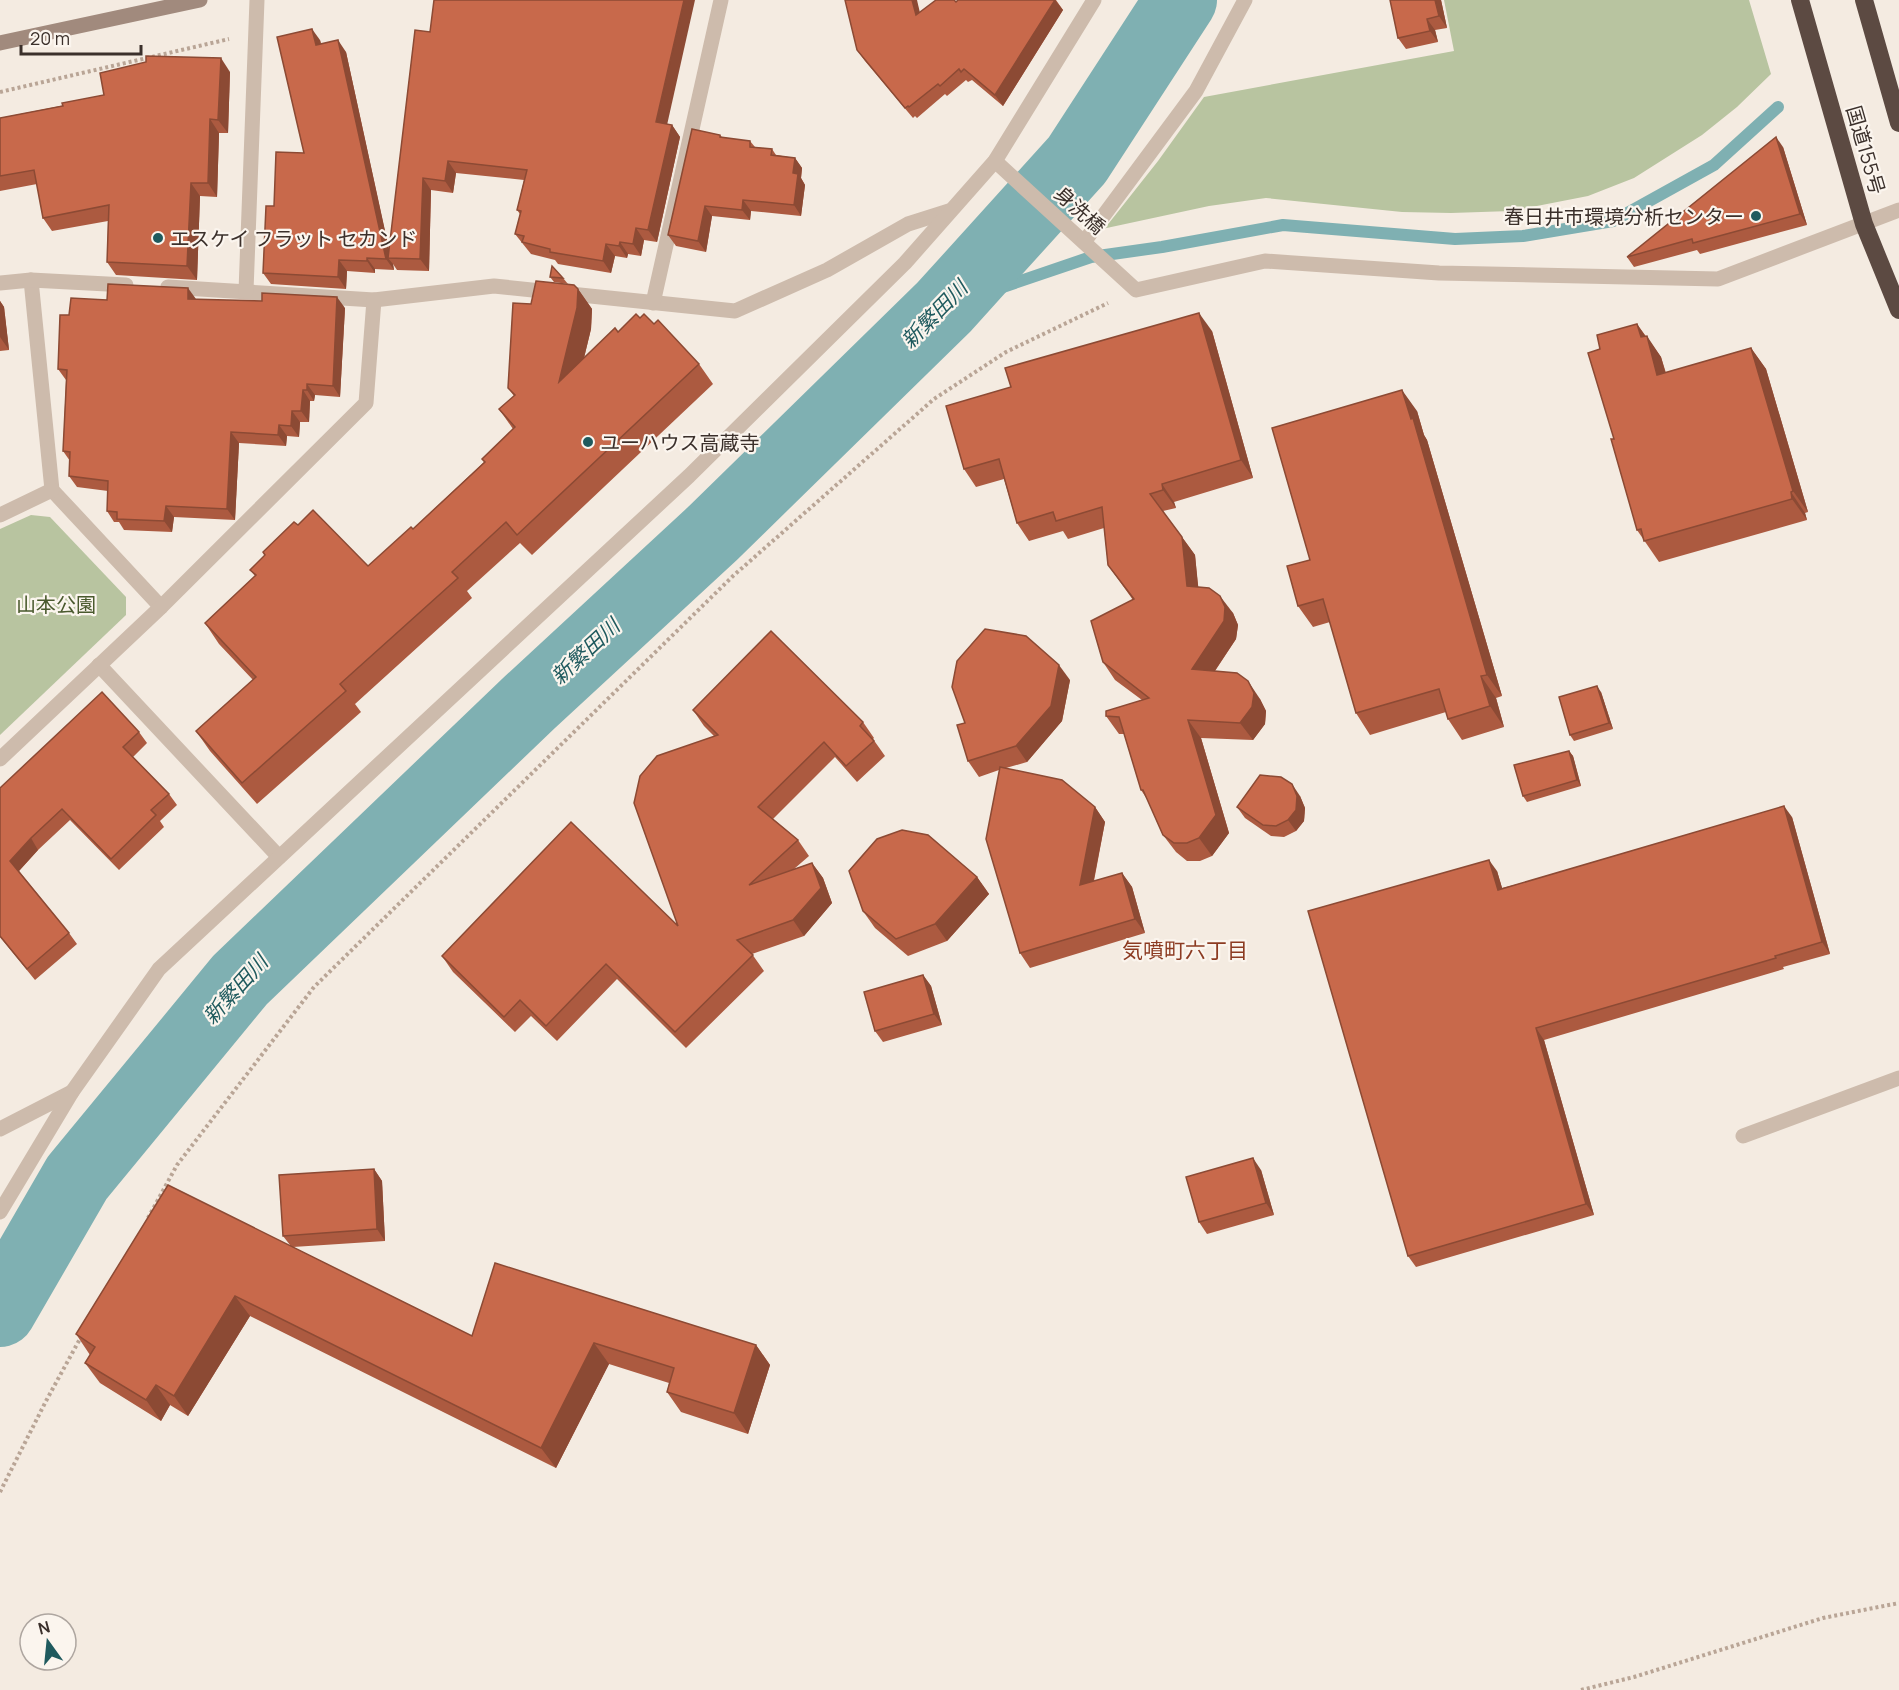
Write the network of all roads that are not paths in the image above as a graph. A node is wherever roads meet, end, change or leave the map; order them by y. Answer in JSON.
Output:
{"nodes":[{"id":1,"x":200,"y":0,"type":"edge"},
{"id":2,"x":257,"y":0,"type":"edge"},
{"id":3,"x":721,"y":0,"type":"edge"},
{"id":4,"x":1095,"y":0,"type":"edge"},
{"id":5,"x":1245,"y":0,"type":"edge"},
{"id":6,"x":1800,"y":0,"type":"edge"},
{"id":7,"x":1864,"y":0,"type":"edge"},
{"id":8,"x":0,"y":43,"type":"edge"},
{"id":9,"x":1899,"y":123,"type":"edge"},
{"id":10,"x":995,"y":161,"type":"junction"},
{"id":11,"x":1899,"y":210,"type":"edge"},
{"id":12,"x":950,"y":211,"type":"junction"},
{"id":13,"x":1864,"y":224,"type":"junction"},
{"id":14,"x":1084,"y":242,"type":"junction"},
{"id":15,"x":31,"y":280,"type":"junction"},
{"id":16,"x":0,"y":283,"type":"edge"},
{"id":17,"x":246,"y":291,"type":"junction"},
{"id":18,"x":374,"y":300,"type":"junction"},
{"id":19,"x":653,"y":303,"type":"junction"},
{"id":20,"x":1899,"y":310,"type":"edge"},
{"id":21,"x":52,"y":490,"type":"junction"},
{"id":22,"x":0,"y":515,"type":"edge"},
{"id":23,"x":161,"y":607,"type":"junction"},
{"id":24,"x":99,"y":665,"type":"junction"},
{"id":25,"x":0,"y":759,"type":"edge"},
{"id":26,"x":279,"y":857,"type":"junction"},
{"id":27,"x":1899,"y":1078,"type":"edge"},
{"id":28,"x":72,"y":1092,"type":"junction"},
{"id":29,"x":0,"y":1129,"type":"edge"},
{"id":30,"x":1743,"y":1136,"type":"dead end"},
{"id":31,"x":0,"y":1212,"type":"edge"}],
"edges":[{"from":1,"to":8,"type":"main road"},
{"from":2,"to":17,"type":"street"},
{"from":3,"to":19,"type":"street"},
{"from":4,"to":10,"type":"street"},
{"from":5,"to":14,"type":"street"},
{"from":6,"to":13,"type":"highway","name":"国道155号"},
{"from":7,"to":9,"type":"highway","name":"国道155号"},
{"from":10,"to":12,"type":"street"},
{"from":10,"to":14,"type":"street","name":"身洗橋"},
{"from":11,"to":13,"type":"street"},
{"from":12,"to":19,"type":"street"},
{"from":12,"to":26,"type":"street"},
{"from":13,"to":14,"type":"street","name":"身洗橋"},
{"from":13,"to":20,"type":"highway","name":"国道155号"},
{"from":15,"to":16,"type":"street"},
{"from":15,"to":17,"type":"street"},
{"from":15,"to":21,"type":"street"},
{"from":17,"to":18,"type":"street"},
{"from":18,"to":19,"type":"street"},
{"from":18,"to":23,"type":"street"},
{"from":21,"to":22,"type":"street"},
{"from":21,"to":23,"type":"street"},
{"from":23,"to":24,"type":"street"},
{"from":24,"to":25,"type":"street"},
{"from":24,"to":26,"type":"street"},
{"from":26,"to":28,"type":"street"},
{"from":27,"to":30,"type":"street"},
{"from":28,"to":29,"type":"street"},
{"from":28,"to":31,"type":"street"}]}
